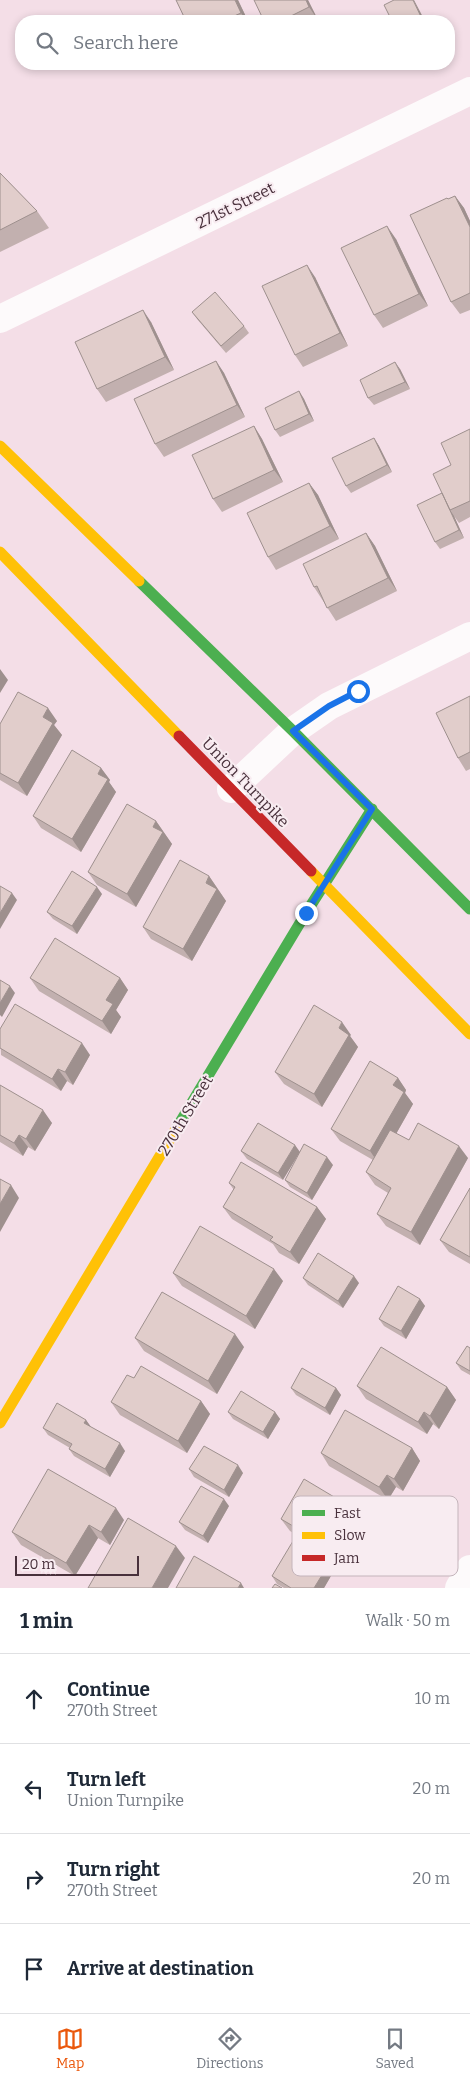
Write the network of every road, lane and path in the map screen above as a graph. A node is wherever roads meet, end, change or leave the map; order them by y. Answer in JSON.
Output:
{"nodes":[{"id":1,"x":470,"y":91,"type":"edge"},
{"id":2,"x":0,"y":319,"type":"edge"},
{"id":3,"x":3,"y":456,"type":"edge"},
{"id":4,"x":0,"y":552,"type":"edge"},
{"id":5,"x":470,"y":636,"type":"edge"},
{"id":6,"x":293,"y":731,"type":"junction"},
{"id":7,"x":231,"y":789,"type":"junction"},
{"id":8,"x":372,"y":809,"type":"junction"},
{"id":9,"x":324,"y":884,"type":"junction"},
{"id":10,"x":470,"y":909,"type":"edge"},
{"id":11,"x":470,"y":1034,"type":"edge"},
{"id":12,"x":0,"y":1423,"type":"edge"},
{"id":13,"x":470,"y":1569,"type":"edge"},
{"id":14,"x":459,"y":1588,"type":"edge"}],
"edges":[{"from":1,"to":2,"type":"street","name":"271st Street"},
{"from":3,"to":6,"type":"main road"},
{"from":4,"to":7,"type":"main road","name":"Union Turnpike"},
{"from":5,"to":6,"type":"street"},
{"from":6,"to":7,"type":"street"},
{"from":6,"to":8,"type":"main road"},
{"from":7,"to":9,"type":"main road","name":"Union Turnpike"},
{"from":8,"to":9,"type":"main road","name":"270th Street"},
{"from":8,"to":10,"type":"main road"},
{"from":9,"to":11,"type":"main road","name":"Union Turnpike"},
{"from":9,"to":12,"type":"main road","name":"270th Street"},
{"from":13,"to":14,"type":"street"}]}
